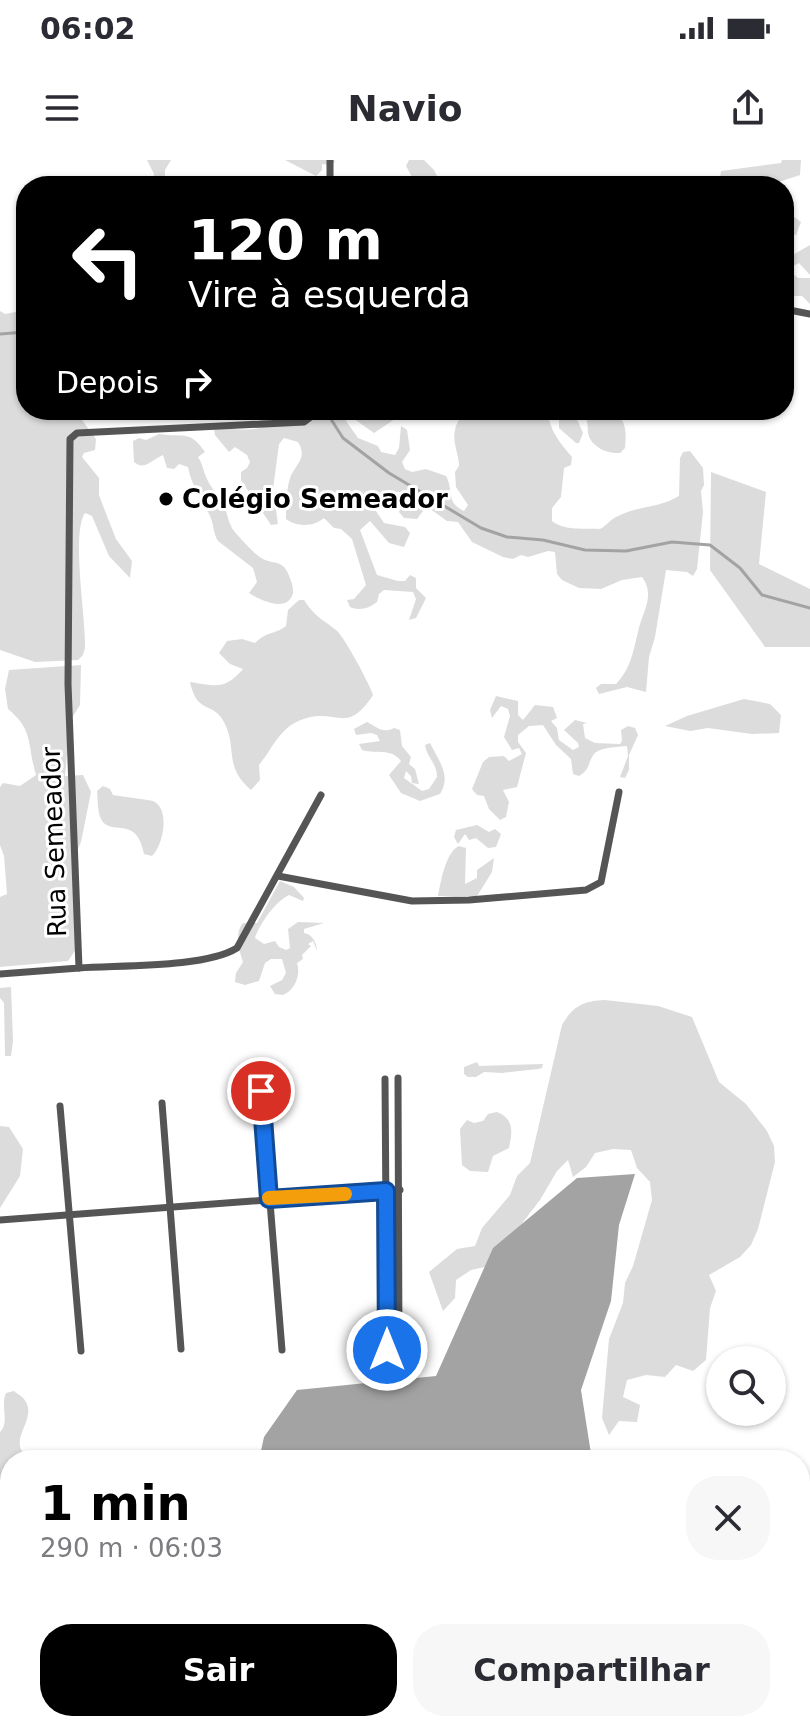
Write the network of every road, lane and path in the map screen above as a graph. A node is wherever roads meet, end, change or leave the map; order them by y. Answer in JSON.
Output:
{"nodes":[{"id":1,"x":307,"y":420,"type":"edge"},
{"id":2,"x":619,"y":792,"type":"dead end"},
{"id":3,"x":321,"y":795,"type":"dead end"},
{"id":4,"x":278,"y":876,"type":"junction"},
{"id":5,"x":79,"y":968,"type":"junction"},
{"id":6,"x":0,"y":974,"type":"edge"},
{"id":7,"x":398,"y":1078,"type":"dead end"},
{"id":8,"x":385,"y":1079,"type":"dead end"},
{"id":9,"x":261,"y":1091,"type":"dead end"},
{"id":10,"x":162,"y":1103,"type":"dead end"},
{"id":11,"x":60,"y":1106,"type":"dead end"},
{"id":12,"x":400,"y":1190,"type":"junction"},
{"id":13,"x":386,"y":1191,"type":"junction"},
{"id":14,"x":269,"y":1199,"type":"junction"},
{"id":15,"x":169,"y":1208,"type":"junction"},
{"id":16,"x":68,"y":1215,"type":"junction"},
{"id":17,"x":0,"y":1220,"type":"edge"},
{"id":18,"x":181,"y":1349,"type":"dead end"},
{"id":19,"x":282,"y":1350,"type":"dead end"},
{"id":20,"x":387,"y":1350,"type":"dead end"},
{"id":21,"x":81,"y":1351,"type":"dead end"},
{"id":22,"x":399,"y":1352,"type":"dead end"}],
"edges":[{"from":1,"to":5,"type":"street","name":"Rua Semeador"},
{"from":2,"to":4,"type":"street"},
{"from":3,"to":4,"type":"street"},
{"from":4,"to":5,"type":"street"},
{"from":5,"to":6,"type":"street","name":"Rua Semeador"},
{"from":7,"to":12,"type":"street"},
{"from":8,"to":13,"type":"street"},
{"from":9,"to":14,"type":"street"},
{"from":10,"to":15,"type":"street"},
{"from":11,"to":16,"type":"street"},
{"from":12,"to":13,"type":"street"},
{"from":12,"to":22,"type":"street"},
{"from":13,"to":14,"type":"street"},
{"from":13,"to":20,"type":"street"},
{"from":14,"to":15,"type":"street"},
{"from":14,"to":19,"type":"street"},
{"from":15,"to":16,"type":"street"},
{"from":15,"to":18,"type":"street"},
{"from":16,"to":17,"type":"street"},
{"from":16,"to":21,"type":"street"}]}
